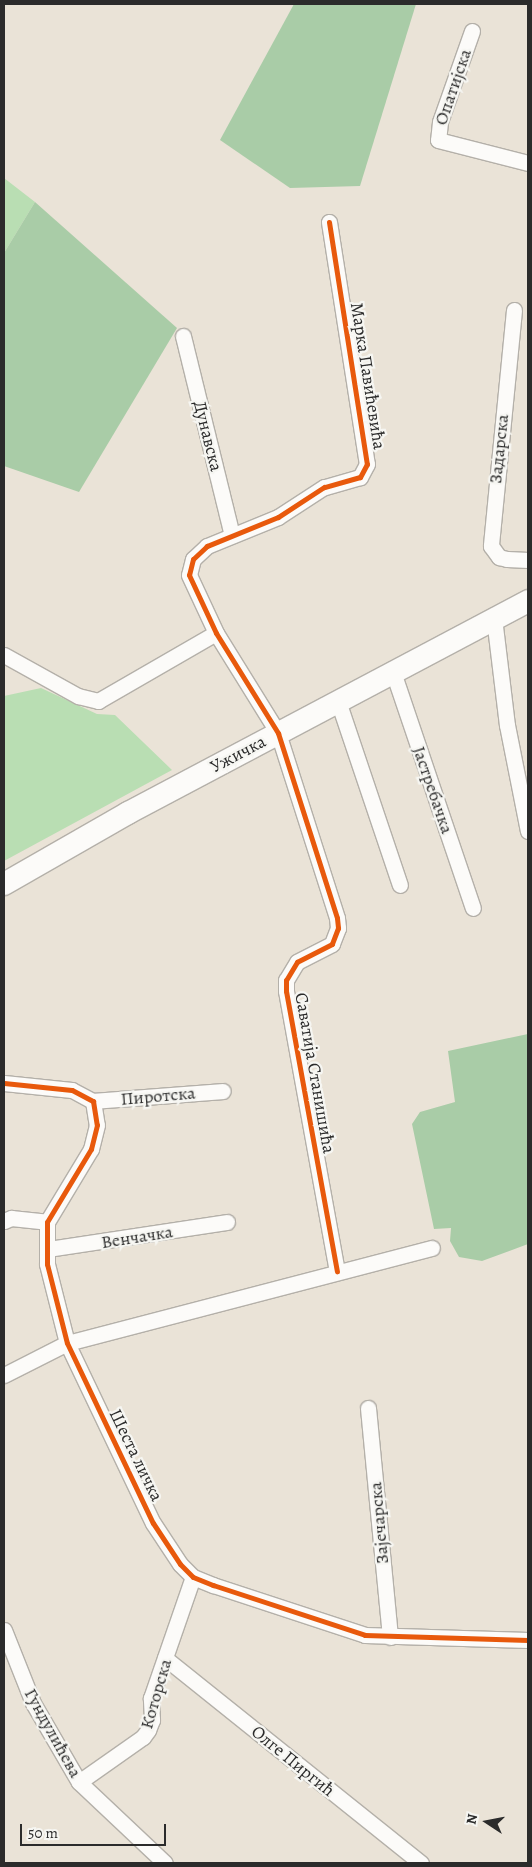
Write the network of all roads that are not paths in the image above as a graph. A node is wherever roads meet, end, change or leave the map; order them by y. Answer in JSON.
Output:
{"nodes":[{"id":1,"x":472,"y":31,"type":"dead end"},
{"id":2,"x":528,"y":163,"type":"edge"},
{"id":3,"x":329,"y":222,"type":"dead end"},
{"id":4,"x":514,"y":310,"type":"dead end"},
{"id":5,"x":183,"y":336,"type":"dead end"},
{"id":6,"x":232,"y":536,"type":"junction"},
{"id":7,"x":528,"y":560,"type":"edge"},
{"id":8,"x":528,"y":601,"type":"edge"},
{"id":9,"x":494,"y":618,"type":"junction"},
{"id":10,"x":216,"y":634,"type":"junction"},
{"id":11,"x":4,"y":655,"type":"edge"},
{"id":12,"x":393,"y":672,"type":"junction"},
{"id":13,"x":338,"y":702,"type":"junction"},
{"id":14,"x":278,"y":733,"type":"junction"},
{"id":15,"x":528,"y":831,"type":"edge"},
{"id":16,"x":4,"y":884,"type":"edge"},
{"id":17,"x":400,"y":884,"type":"dead end"},
{"id":18,"x":473,"y":908,"type":"dead end"},
{"id":19,"x":4,"y":1082,"type":"edge"},
{"id":20,"x":223,"y":1090,"type":"dead end"},
{"id":21,"x":93,"y":1101,"type":"junction"},
{"id":22,"x":4,"y":1221,"type":"edge"},
{"id":23,"x":47,"y":1222,"type":"junction"},
{"id":24,"x":227,"y":1222,"type":"dead end"},
{"id":25,"x":432,"y":1248,"type":"dead end"},
{"id":26,"x":48,"y":1249,"type":"junction"},
{"id":27,"x":337,"y":1271,"type":"junction"},
{"id":28,"x":67,"y":1343,"type":"junction"},
{"id":29,"x":4,"y":1375,"type":"edge"},
{"id":30,"x":368,"y":1408,"type":"dead end"},
{"id":31,"x":194,"y":1576,"type":"junction"},
{"id":32,"x":4,"y":1630,"type":"edge"},
{"id":33,"x":390,"y":1637,"type":"junction"},
{"id":34,"x":528,"y":1640,"type":"edge"},
{"id":35,"x":165,"y":1658,"type":"junction"},
{"id":36,"x":79,"y":1782,"type":"junction"},
{"id":37,"x":165,"y":1863,"type":"edge"},
{"id":38,"x":421,"y":1863,"type":"edge"}],
"edges":[{"from":1,"to":2,"type":"street","name":"Опатијска"},
{"from":3,"to":6,"type":"street","name":"Марка Павићевића"},
{"from":4,"to":7,"type":"street","name":"Задарска"},
{"from":5,"to":6,"type":"street","name":"Дунавска"},
{"from":6,"to":10,"type":"street","name":"Марка Павићевића"},
{"from":8,"to":9,"type":"main road","name":"Ужичка"},
{"from":9,"to":12,"type":"main road","name":"Ужичка"},
{"from":9,"to":15,"type":"street"},
{"from":10,"to":11,"type":"street"},
{"from":10,"to":14,"type":"street","name":"Марка Павићевића"},
{"from":12,"to":13,"type":"main road","name":"Ужичка"},
{"from":12,"to":18,"type":"street","name":"Јастребачка"},
{"from":13,"to":14,"type":"main road","name":"Ужичка"},
{"from":13,"to":17,"type":"street"},
{"from":14,"to":16,"type":"main road","name":"Ужичка"},
{"from":14,"to":27,"type":"street","name":"Саватија Станишића"},
{"from":19,"to":21,"type":"street"},
{"from":20,"to":21,"type":"street","name":"Пиротска"},
{"from":21,"to":23,"type":"street"},
{"from":22,"to":23,"type":"street"},
{"from":23,"to":26,"type":"street","name":"Шеста личка"},
{"from":24,"to":26,"type":"street","name":"Венчачка"},
{"from":25,"to":27,"type":"street"},
{"from":26,"to":28,"type":"street","name":"Шеста личка"},
{"from":27,"to":28,"type":"street"},
{"from":28,"to":29,"type":"street"},
{"from":28,"to":31,"type":"street","name":"Шеста личка"},
{"from":30,"to":33,"type":"street","name":"Зајечарска"},
{"from":31,"to":33,"type":"street","name":"Шеста личка"},
{"from":31,"to":35,"type":"street","name":"Которска"},
{"from":32,"to":36,"type":"street","name":"Гундулићева"},
{"from":33,"to":34,"type":"street","name":"Шеста личка"},
{"from":35,"to":36,"type":"street","name":"Которска"},
{"from":35,"to":38,"type":"street","name":"Олге Пиргић"},
{"from":36,"to":37,"type":"street","name":"Гундулићева"}]}
